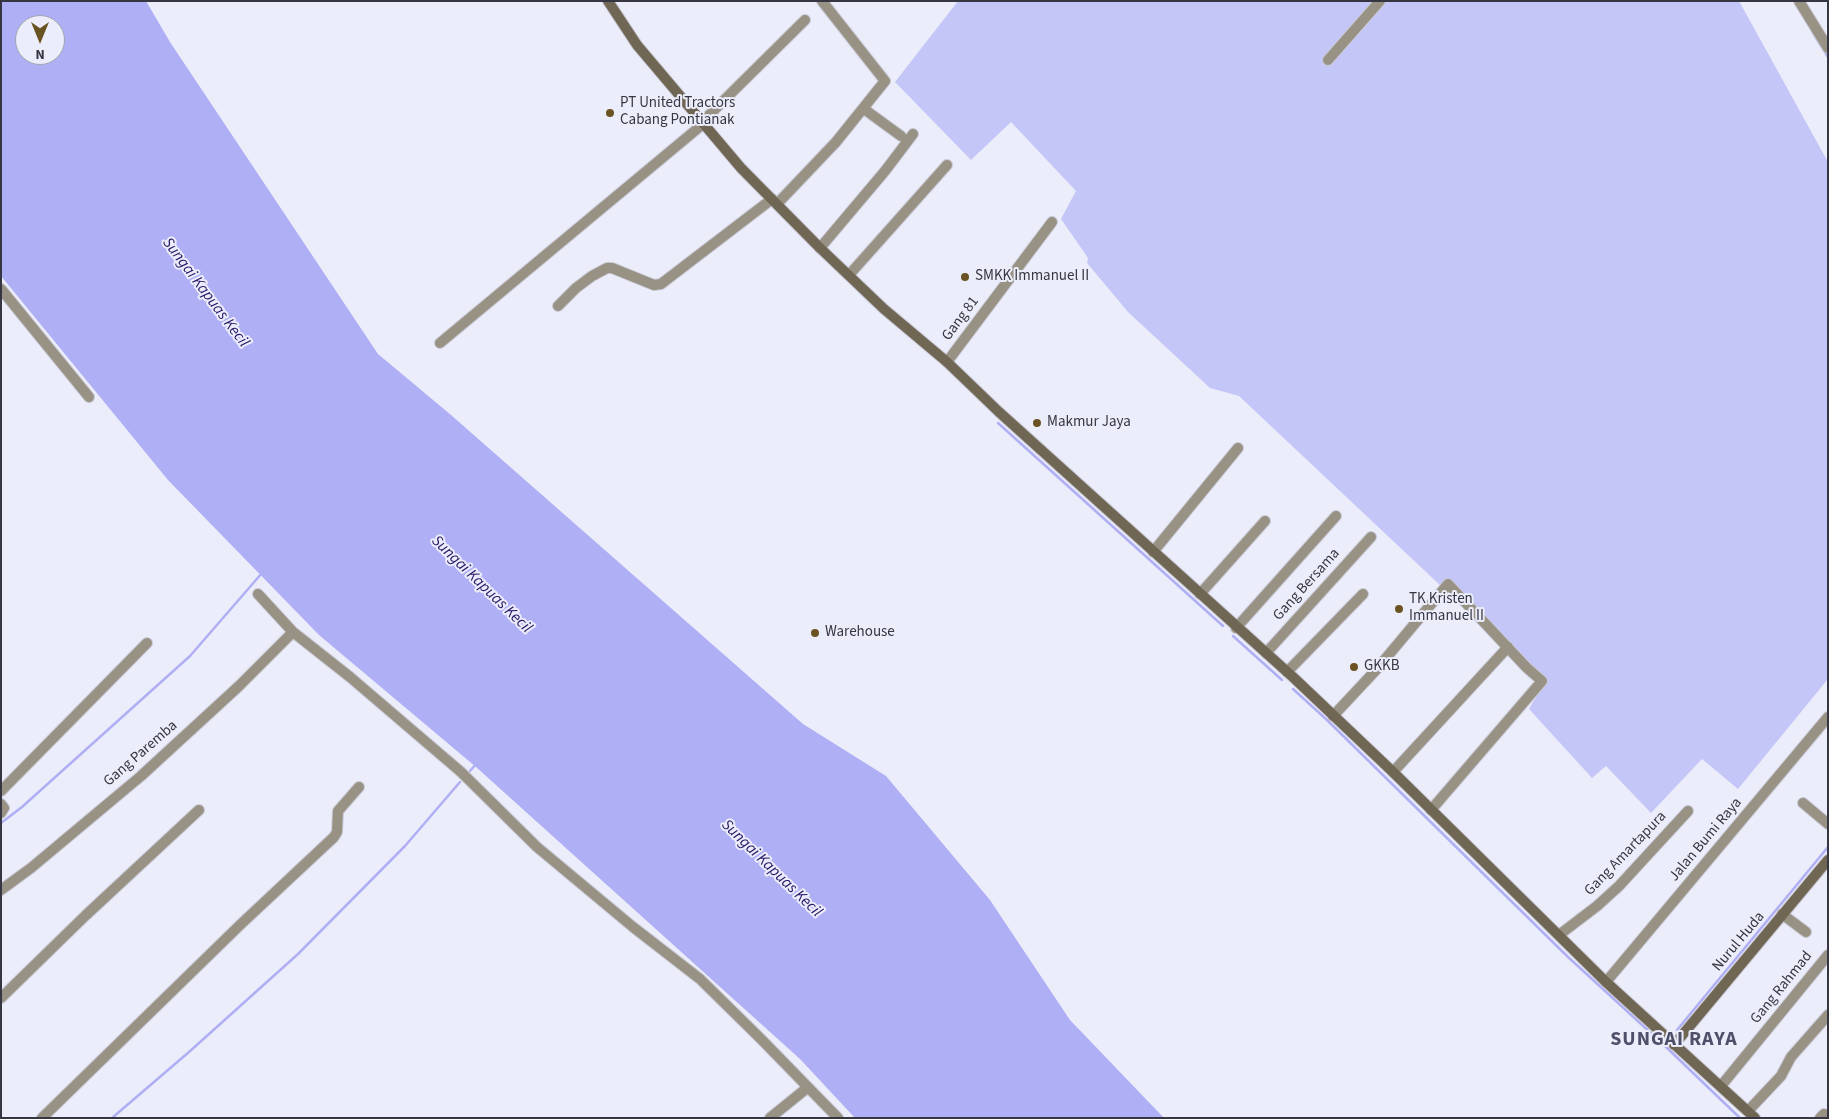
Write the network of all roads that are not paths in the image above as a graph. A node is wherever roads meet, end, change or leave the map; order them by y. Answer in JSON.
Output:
{"nodes":[{"id":1,"x":608,"y":1,"type":"edge"},
{"id":2,"x":822,"y":1,"type":"edge"},
{"id":3,"x":1380,"y":1,"type":"edge"},
{"id":4,"x":1800,"y":1,"type":"edge"},
{"id":5,"x":805,"y":20,"type":"dead end"},
{"id":6,"x":1826,"y":41,"type":"edge"},
{"id":7,"x":1328,"y":60,"type":"dead end"},
{"id":8,"x":864,"y":109,"type":"junction"},
{"id":9,"x":702,"y":122,"type":"junction"},
{"id":10,"x":913,"y":134,"type":"dead end"},
{"id":11,"x":901,"y":136,"type":"dead end"},
{"id":12,"x":947,"y":165,"type":"dead end"},
{"id":13,"x":774,"y":201,"type":"junction"},
{"id":14,"x":1052,"y":222,"type":"dead end"},
{"id":15,"x":820,"y":248,"type":"junction"},
{"id":16,"x":849,"y":275,"type":"junction"},
{"id":17,"x":1,"y":289,"type":"edge"},
{"id":18,"x":558,"y":306,"type":"dead end"},
{"id":19,"x":440,"y":343,"type":"dead end"},
{"id":20,"x":947,"y":362,"type":"junction"},
{"id":21,"x":89,"y":397,"type":"dead end"},
{"id":22,"x":1238,"y":448,"type":"dead end"},
{"id":23,"x":1336,"y":516,"type":"dead end"},
{"id":24,"x":1265,"y":521,"type":"dead end"},
{"id":25,"x":1371,"y":537,"type":"dead end"},
{"id":26,"x":1153,"y":552,"type":"junction"},
{"id":27,"x":258,"y":594,"type":"dead end"},
{"id":28,"x":1200,"y":594,"type":"junction"},
{"id":29,"x":1362,"y":594,"type":"dead end"},
{"id":30,"x":1236,"y":628,"type":"junction"},
{"id":31,"x":293,"y":632,"type":"junction"},
{"id":32,"x":147,"y":643,"type":"dead end"},
{"id":33,"x":1508,"y":647,"type":"junction"},
{"id":34,"x":1266,"y":653,"type":"junction"},
{"id":35,"x":1287,"y":672,"type":"junction"},
{"id":36,"x":1333,"y":716,"type":"junction"},
{"id":37,"x":1828,"y":717,"type":"edge"},
{"id":38,"x":1393,"y":772,"type":"junction"},
{"id":39,"x":359,"y":787,"type":"dead end"},
{"id":40,"x":1,"y":791,"type":"edge"},
{"id":41,"x":1802,"y":803,"type":"dead end"},
{"id":42,"x":1,"y":804,"type":"edge"},
{"id":43,"x":199,"y":810,"type":"dead end"},
{"id":44,"x":1431,"y":810,"type":"junction"},
{"id":45,"x":1688,"y":811,"type":"dead end"},
{"id":46,"x":1,"y":814,"type":"edge"},
{"id":47,"x":1828,"y":824,"type":"edge"},
{"id":48,"x":1828,"y":860,"type":"edge"},
{"id":49,"x":1,"y":890,"type":"edge"},
{"id":50,"x":1782,"y":914,"type":"junction"},
{"id":51,"x":1806,"y":932,"type":"dead end"},
{"id":52,"x":1559,"y":935,"type":"junction"},
{"id":53,"x":1828,"y":956,"type":"edge"},
{"id":54,"x":1606,"y":982,"type":"junction"},
{"id":55,"x":1,"y":998,"type":"edge"},
{"id":56,"x":1828,"y":1015,"type":"edge"},
{"id":57,"x":1674,"y":1045,"type":"junction"},
{"id":58,"x":1721,"y":1086,"type":"junction"},
{"id":59,"x":807,"y":1088,"type":"junction"},
{"id":60,"x":1752,"y":1114,"type":"edge"},
{"id":61,"x":42,"y":1118,"type":"edge"},
{"id":62,"x":770,"y":1118,"type":"edge"},
{"id":63,"x":838,"y":1118,"type":"edge"}],
"edges":[{"from":1,"to":9,"type":"main road"},
{"from":2,"to":8,"type":"street"},
{"from":3,"to":7,"type":"street"},
{"from":4,"to":6,"type":"street"},
{"from":5,"to":9,"type":"street"},
{"from":8,"to":11,"type":"street"},
{"from":8,"to":13,"type":"street"},
{"from":9,"to":13,"type":"main road"},
{"from":9,"to":19,"type":"street"},
{"from":10,"to":15,"type":"street"},
{"from":12,"to":16,"type":"street"},
{"from":13,"to":15,"type":"main road"},
{"from":13,"to":18,"type":"street"},
{"from":14,"to":20,"type":"street","name":"Gang 81"},
{"from":15,"to":16,"type":"main road"},
{"from":16,"to":20,"type":"main road"},
{"from":17,"to":21,"type":"street"},
{"from":20,"to":26,"type":"main road"},
{"from":22,"to":26,"type":"street"},
{"from":23,"to":30,"type":"street"},
{"from":24,"to":28,"type":"street"},
{"from":25,"to":34,"type":"street","name":"Gang Bersama"},
{"from":26,"to":28,"type":"main road"},
{"from":27,"to":31,"type":"street"},
{"from":28,"to":30,"type":"main road"},
{"from":29,"to":35,"type":"street"},
{"from":30,"to":34,"type":"main road"},
{"from":31,"to":49,"type":"street","name":"Gang Paremba"},
{"from":31,"to":59,"type":"street"},
{"from":32,"to":40,"type":"street"},
{"from":33,"to":36,"type":"street"},
{"from":33,"to":38,"type":"street"},
{"from":33,"to":44,"type":"street"},
{"from":34,"to":35,"type":"main road"},
{"from":35,"to":36,"type":"main road"},
{"from":36,"to":38,"type":"main road"},
{"from":37,"to":54,"type":"street","name":"Jalan Bumi Raya"},
{"from":38,"to":44,"type":"main road"},
{"from":39,"to":61,"type":"street"},
{"from":41,"to":47,"type":"street"},
{"from":42,"to":46,"type":"street"},
{"from":43,"to":55,"type":"street"},
{"from":44,"to":52,"type":"main road"},
{"from":45,"to":52,"type":"street","name":"Gang Amartapura"},
{"from":48,"to":50,"type":"main road","name":"Nurul Huda"},
{"from":50,"to":51,"type":"street"},
{"from":50,"to":57,"type":"main road","name":"Nurul Huda"},
{"from":52,"to":54,"type":"main road"},
{"from":53,"to":58,"type":"street","name":"Gang Rahmad"},
{"from":54,"to":57,"type":"main road"},
{"from":56,"to":60,"type":"street"},
{"from":57,"to":58,"type":"main road"},
{"from":58,"to":60,"type":"main road"},
{"from":59,"to":62,"type":"street"},
{"from":59,"to":63,"type":"street"}]}
